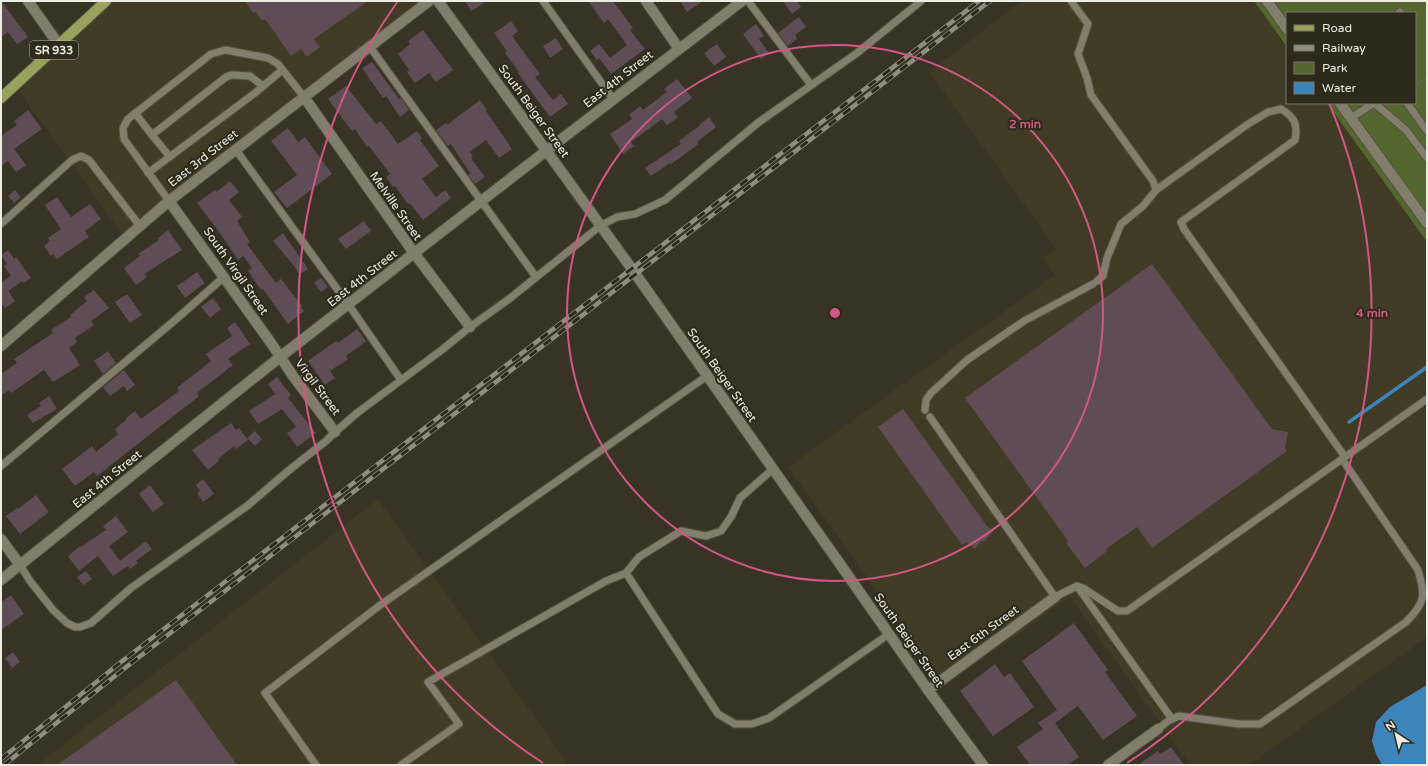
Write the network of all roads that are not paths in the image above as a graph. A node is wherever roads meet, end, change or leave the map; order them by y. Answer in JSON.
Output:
{"nodes":[{"id":1,"x":28,"y":1,"type":"edge"},
{"id":2,"x":106,"y":1,"type":"edge"},
{"id":3,"x":429,"y":1,"type":"edge"},
{"id":4,"x":438,"y":1,"type":"edge"},
{"id":5,"x":543,"y":1,"type":"edge"},
{"id":6,"x":646,"y":1,"type":"edge"},
{"id":7,"x":742,"y":1,"type":"edge"},
{"id":8,"x":748,"y":1,"type":"edge"},
{"id":9,"x":921,"y":1,"type":"edge"},
{"id":10,"x":1071,"y":1,"type":"edge"},
{"id":11,"x":1267,"y":1,"type":"edge"},
{"id":12,"x":1286,"y":28,"type":"edge"},
{"id":13,"x":59,"y":45,"type":"junction"},
{"id":14,"x":370,"y":47,"type":"junction"},
{"id":15,"x":679,"y":49,"type":"junction"},
{"id":16,"x":282,"y":70,"type":"junction"},
{"id":17,"x":811,"y":85,"type":"junction"},
{"id":18,"x":263,"y":86,"type":"junction"},
{"id":19,"x":304,"y":97,"type":"junction"},
{"id":20,"x":1,"y":98,"type":"edge"},
{"id":21,"x":614,"y":99,"type":"junction"},
{"id":22,"x":1341,"y":104,"type":"edge"},
{"id":23,"x":1372,"y":104,"type":"edge"},
{"id":24,"x":1375,"y":104,"type":"edge"},
{"id":25,"x":1408,"y":104,"type":"edge"},
{"id":26,"x":135,"y":113,"type":"junction"},
{"id":27,"x":1351,"y":118,"type":"junction"},
{"id":28,"x":1427,"y":131,"type":"edge"},
{"id":29,"x":152,"y":135,"type":"junction"},
{"id":30,"x":236,"y":150,"type":"junction"},
{"id":31,"x":546,"y":151,"type":"junction"},
{"id":32,"x":170,"y":157,"type":"junction"},
{"id":33,"x":1427,"y":158,"type":"edge"},
{"id":34,"x":148,"y":173,"type":"junction"},
{"id":35,"x":1156,"y":190,"type":"junction"},
{"id":36,"x":169,"y":201,"type":"junction"},
{"id":37,"x":482,"y":201,"type":"junction"},
{"id":38,"x":1427,"y":223,"type":"edge"},
{"id":39,"x":1,"y":224,"type":"edge"},
{"id":40,"x":140,"y":226,"type":"junction"},
{"id":41,"x":600,"y":226,"type":"junction"},
{"id":42,"x":414,"y":254,"type":"junction"},
{"id":43,"x":536,"y":277,"type":"junction"},
{"id":44,"x":224,"y":278,"type":"junction"},
{"id":45,"x":348,"y":304,"type":"junction"},
{"id":46,"x":470,"y":327,"type":"junction"},
{"id":47,"x":1,"y":346,"type":"edge"},
{"id":48,"x":280,"y":357,"type":"junction"},
{"id":49,"x":707,"y":376,"type":"junction"},
{"id":50,"x":401,"y":380,"type":"junction"},
{"id":51,"x":1427,"y":399,"type":"edge"},
{"id":52,"x":925,"y":410,"type":"dead end"},
{"id":53,"x":930,"y":417,"type":"dead end"},
{"id":54,"x":335,"y":432,"type":"junction"},
{"id":55,"x":1343,"y":458,"type":"junction"},
{"id":56,"x":1,"y":466,"type":"edge"},
{"id":57,"x":773,"y":469,"type":"junction"},
{"id":58,"x":1,"y":539,"type":"edge"},
{"id":59,"x":20,"y":565,"type":"junction"},
{"id":60,"x":626,"y":573,"type":"junction"},
{"id":61,"x":1,"y":580,"type":"edge"},
{"id":62,"x":1077,"y":586,"type":"junction"},
{"id":63,"x":1055,"y":597,"type":"junction"},
{"id":64,"x":889,"y":634,"type":"junction"},
{"id":65,"x":928,"y":690,"type":"junction"},
{"id":66,"x":1172,"y":719,"type":"junction"},
{"id":67,"x":1158,"y":729,"type":"joint"},
{"id":68,"x":316,"y":765,"type":"edge"},
{"id":69,"x":401,"y":765,"type":"edge"},
{"id":70,"x":983,"y":765,"type":"edge"},
{"id":71,"x":1108,"y":765,"type":"edge"}],
"edges":[{"from":1,"to":13,"type":"street"},
{"from":2,"to":13,"type":"main road","number":"SR 933"},
{"from":3,"to":14,"type":"street","name":"East 3rd Street"},
{"from":4,"to":31,"type":"street","name":"South Beiger Street"},
{"from":5,"to":21,"type":"lane"},
{"from":6,"to":15,"type":"street"},
{"from":7,"to":15,"type":"street","name":"East 4th Street"},
{"from":8,"to":17,"type":"lane"},
{"from":9,"to":17,"type":"lane"},
{"from":10,"to":35,"type":"lane"},
{"from":11,"to":12,"type":"street"},
{"from":13,"to":20,"type":"main road","number":"SR 933"},
{"from":14,"to":19,"type":"street","name":"East 3rd Street"},
{"from":14,"to":37,"type":"lane"},
{"from":15,"to":21,"type":"street","name":"East 4th Street"},
{"from":16,"to":18,"type":"lane"},
{"from":16,"to":19,"type":"lane"},
{"from":16,"to":26,"type":"lane"},
{"from":17,"to":41,"type":"lane"},
{"from":18,"to":29,"type":"lane"},
{"from":18,"to":32,"type":"lane"},
{"from":19,"to":30,"type":"street","name":"East 3rd Street"},
{"from":19,"to":42,"type":"street","name":"Melville Street"},
{"from":21,"to":31,"type":"street","name":"East 4th Street"},
{"from":22,"to":27,"type":"street"},
{"from":23,"to":27,"type":"lane"},
{"from":24,"to":33,"type":"lane"},
{"from":25,"to":28,"type":"lane"},
{"from":26,"to":29,"type":"lane"},
{"from":26,"to":34,"type":"lane"},
{"from":27,"to":38,"type":"street"},
{"from":29,"to":32,"type":"lane"},
{"from":30,"to":36,"type":"street","name":"East 3rd Street"},
{"from":30,"to":45,"type":"lane"},
{"from":31,"to":37,"type":"street","name":"East 4th Street"},
{"from":31,"to":41,"type":"street","name":"South Beiger Street"},
{"from":32,"to":34,"type":"lane"},
{"from":34,"to":36,"type":"lane"},
{"from":35,"to":52,"type":"lane"},
{"from":35,"to":55,"type":"lane"},
{"from":36,"to":40,"type":"street","name":"East 3rd Street"},
{"from":36,"to":44,"type":"street","name":"South Virgil Street"},
{"from":37,"to":42,"type":"street","name":"East 4th Street"},
{"from":37,"to":43,"type":"lane"},
{"from":39,"to":40,"type":"lane"},
{"from":40,"to":47,"type":"street","name":"East 3rd Street"},
{"from":41,"to":43,"type":"lane"},
{"from":41,"to":49,"type":"street","name":"South Beiger Street"},
{"from":42,"to":45,"type":"street","name":"East 4th Street"},
{"from":42,"to":46,"type":"street","name":"Melville Street"},
{"from":43,"to":46,"type":"lane"},
{"from":44,"to":48,"type":"street","name":"South Virgil Street"},
{"from":44,"to":56,"type":"lane"},
{"from":45,"to":48,"type":"street","name":"East 4th Street"},
{"from":45,"to":50,"type":"lane"},
{"from":46,"to":50,"type":"lane"},
{"from":48,"to":54,"type":"street","name":"Virgil Street"},
{"from":48,"to":59,"type":"street","name":"East 4th Street"},
{"from":49,"to":57,"type":"street","name":"South Beiger Street"},
{"from":49,"to":68,"type":"lane"},
{"from":50,"to":54,"type":"lane"},
{"from":51,"to":55,"type":"lane"},
{"from":53,"to":63,"type":"lane"},
{"from":54,"to":59,"type":"lane"},
{"from":55,"to":62,"type":"lane"},
{"from":55,"to":66,"type":"lane"},
{"from":57,"to":60,"type":"lane"},
{"from":57,"to":64,"type":"street","name":"South Beiger Street"},
{"from":58,"to":59,"type":"street"},
{"from":59,"to":61,"type":"street","name":"East 4th Street"},
{"from":60,"to":64,"type":"lane"},
{"from":60,"to":69,"type":"lane"},
{"from":62,"to":63,"type":"lane"},
{"from":62,"to":66,"type":"lane"},
{"from":63,"to":65,"type":"street","name":"East 6th Street"},
{"from":64,"to":65,"type":"street","name":"South Beiger Street"},
{"from":65,"to":70,"type":"street","name":"South Beiger Street"},
{"from":66,"to":67,"type":"lane"},
{"from":67,"to":71,"type":"street"}]}
